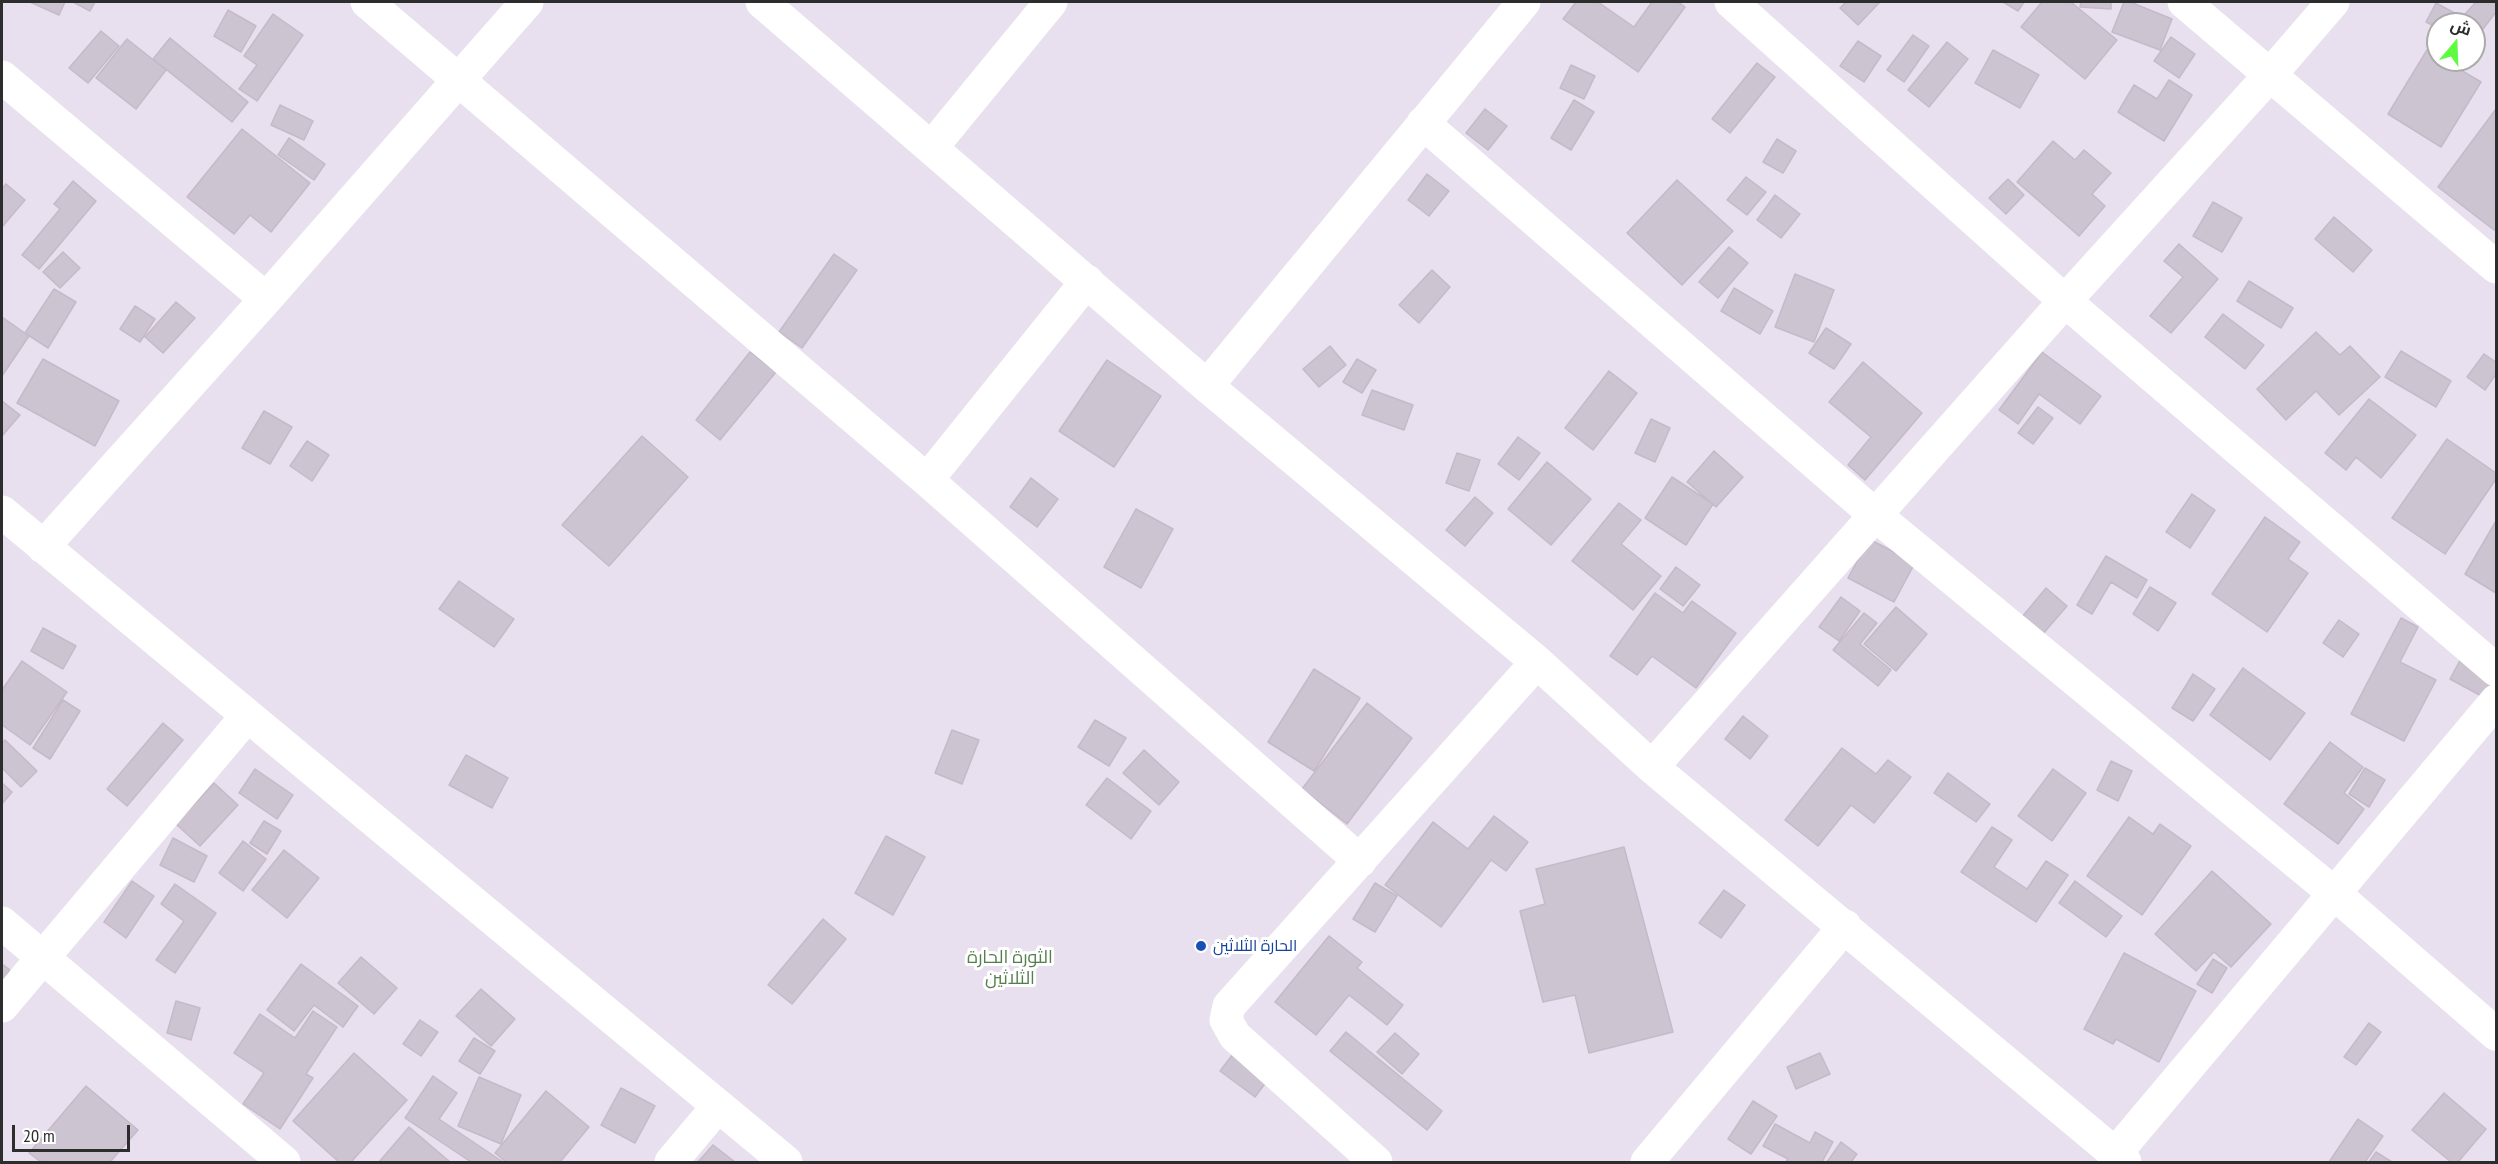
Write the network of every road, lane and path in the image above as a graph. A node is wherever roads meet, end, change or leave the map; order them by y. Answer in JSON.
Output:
{"nodes":[{"id":1,"x":367,"y":2,"type":"edge"},
{"id":2,"x":527,"y":2,"type":"edge"},
{"id":3,"x":762,"y":2,"type":"edge"},
{"id":4,"x":1052,"y":2,"type":"edge"},
{"id":5,"x":1524,"y":2,"type":"edge"},
{"id":6,"x":1731,"y":2,"type":"edge"},
{"id":7,"x":2184,"y":2,"type":"edge"},
{"id":8,"x":2333,"y":2,"type":"edge"},
{"id":9,"x":2270,"y":75,"type":"junction"},
{"id":10,"x":2,"y":77,"type":"edge"},
{"id":11,"x":460,"y":78,"type":"junction"},
{"id":12,"x":1423,"y":123,"type":"junction"},
{"id":13,"x":932,"y":147,"type":"junction"},
{"id":14,"x":2496,"y":267,"type":"edge"},
{"id":15,"x":1087,"y":281,"type":"junction"},
{"id":16,"x":266,"y":299,"type":"junction"},
{"id":17,"x":2065,"y":301,"type":"junction"},
{"id":18,"x":1208,"y":386,"type":"junction"},
{"id":19,"x":927,"y":480,"type":"junction"},
{"id":20,"x":2,"y":512,"type":"edge"},
{"id":21,"x":1874,"y":514,"type":"junction"},
{"id":22,"x":43,"y":547,"type":"junction"},
{"id":23,"x":1537,"y":662,"type":"junction"},
{"id":24,"x":2496,"y":670,"type":"edge"},
{"id":25,"x":2496,"y":701,"type":"edge"},
{"id":26,"x":247,"y":716,"type":"junction"},
{"id":27,"x":1652,"y":766,"type":"junction"},
{"id":28,"x":1360,"y":861,"type":"junction"},
{"id":29,"x":2335,"y":894,"type":"junction"},
{"id":30,"x":2,"y":923,"type":"edge"},
{"id":31,"x":1845,"y":926,"type":"junction"},
{"id":32,"x":43,"y":957,"type":"junction"},
{"id":33,"x":2,"y":1006,"type":"edge"},
{"id":34,"x":2496,"y":1034,"type":"edge"},
{"id":35,"x":718,"y":1106,"type":"junction"},
{"id":36,"x":2120,"y":1158,"type":"edge"},
{"id":37,"x":284,"y":1162,"type":"edge"},
{"id":38,"x":671,"y":1162,"type":"edge"},
{"id":39,"x":786,"y":1162,"type":"edge"},
{"id":40,"x":1376,"y":1162,"type":"edge"},
{"id":41,"x":1647,"y":1162,"type":"edge"}],
"edges":[{"from":1,"to":11,"type":"street"},
{"from":2,"to":11,"type":"street"},
{"from":3,"to":13,"type":"street"},
{"from":4,"to":13,"type":"street"},
{"from":5,"to":12,"type":"street"},
{"from":6,"to":17,"type":"street"},
{"from":7,"to":9,"type":"street"},
{"from":8,"to":9,"type":"street"},
{"from":9,"to":14,"type":"street"},
{"from":9,"to":17,"type":"street"},
{"from":10,"to":16,"type":"street"},
{"from":11,"to":16,"type":"street"},
{"from":11,"to":19,"type":"street"},
{"from":12,"to":18,"type":"street"},
{"from":12,"to":21,"type":"street"},
{"from":13,"to":15,"type":"street"},
{"from":15,"to":18,"type":"street"},
{"from":15,"to":19,"type":"street"},
{"from":16,"to":22,"type":"street"},
{"from":17,"to":21,"type":"street"},
{"from":17,"to":24,"type":"street"},
{"from":18,"to":23,"type":"street"},
{"from":19,"to":28,"type":"street"},
{"from":20,"to":22,"type":"street"},
{"from":21,"to":27,"type":"street"},
{"from":21,"to":29,"type":"street"},
{"from":22,"to":26,"type":"street"},
{"from":23,"to":27,"type":"street"},
{"from":23,"to":28,"type":"street"},
{"from":25,"to":29,"type":"street"},
{"from":26,"to":32,"type":"street"},
{"from":26,"to":35,"type":"street"},
{"from":27,"to":31,"type":"street"},
{"from":28,"to":40,"type":"street"},
{"from":29,"to":34,"type":"street"},
{"from":29,"to":36,"type":"street"},
{"from":30,"to":32,"type":"street"},
{"from":31,"to":36,"type":"street"},
{"from":31,"to":41,"type":"street"},
{"from":32,"to":33,"type":"street"},
{"from":32,"to":37,"type":"street"},
{"from":35,"to":38,"type":"street"},
{"from":35,"to":39,"type":"street"}]}
